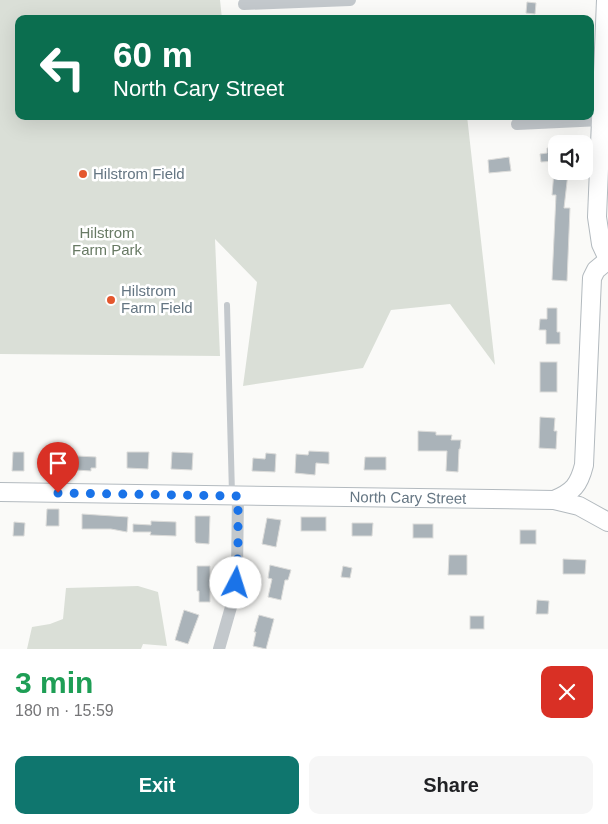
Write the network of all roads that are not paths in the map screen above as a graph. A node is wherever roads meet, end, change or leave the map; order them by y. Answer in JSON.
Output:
{"nodes":[{"id":1,"x":350,"y":0,"type":"edge"},
{"id":2,"x":606,"y":0,"type":"edge"},
{"id":3,"x":244,"y":4,"type":"dead end"},
{"id":4,"x":606,"y":57,"type":"edge"},
{"id":5,"x":602,"y":120,"type":"junction"},
{"id":6,"x":518,"y":124,"type":"dead end"},
{"id":7,"x":603,"y":192,"type":"edge"},
{"id":8,"x":608,"y":260,"type":"edge"},
{"id":9,"x":227,"y":305,"type":"dead end"},
{"id":10,"x":0,"y":492,"type":"edge"},
{"id":11,"x":235,"y":496,"type":"junction"},
{"id":12,"x":554,"y":500,"type":"junction"},
{"id":13,"x":608,"y":522,"type":"edge"},
{"id":14,"x":219,"y":649,"type":"edge"}],
"edges":[{"from":1,"to":3,"type":"street"},
{"from":2,"to":4,"type":"main road"},
{"from":4,"to":5,"type":"main road"},
{"from":5,"to":6,"type":"street"},
{"from":5,"to":7,"type":"main road"},
{"from":7,"to":8,"type":"main road"},
{"from":8,"to":12,"type":"main road"},
{"from":9,"to":11,"type":"lane"},
{"from":10,"to":11,"type":"main road","name":"North Cary Street"},
{"from":11,"to":12,"type":"main road","name":"North Cary Street"},
{"from":11,"to":14,"type":"street"},
{"from":12,"to":13,"type":"main road","name":"North Cary Street"}]}
